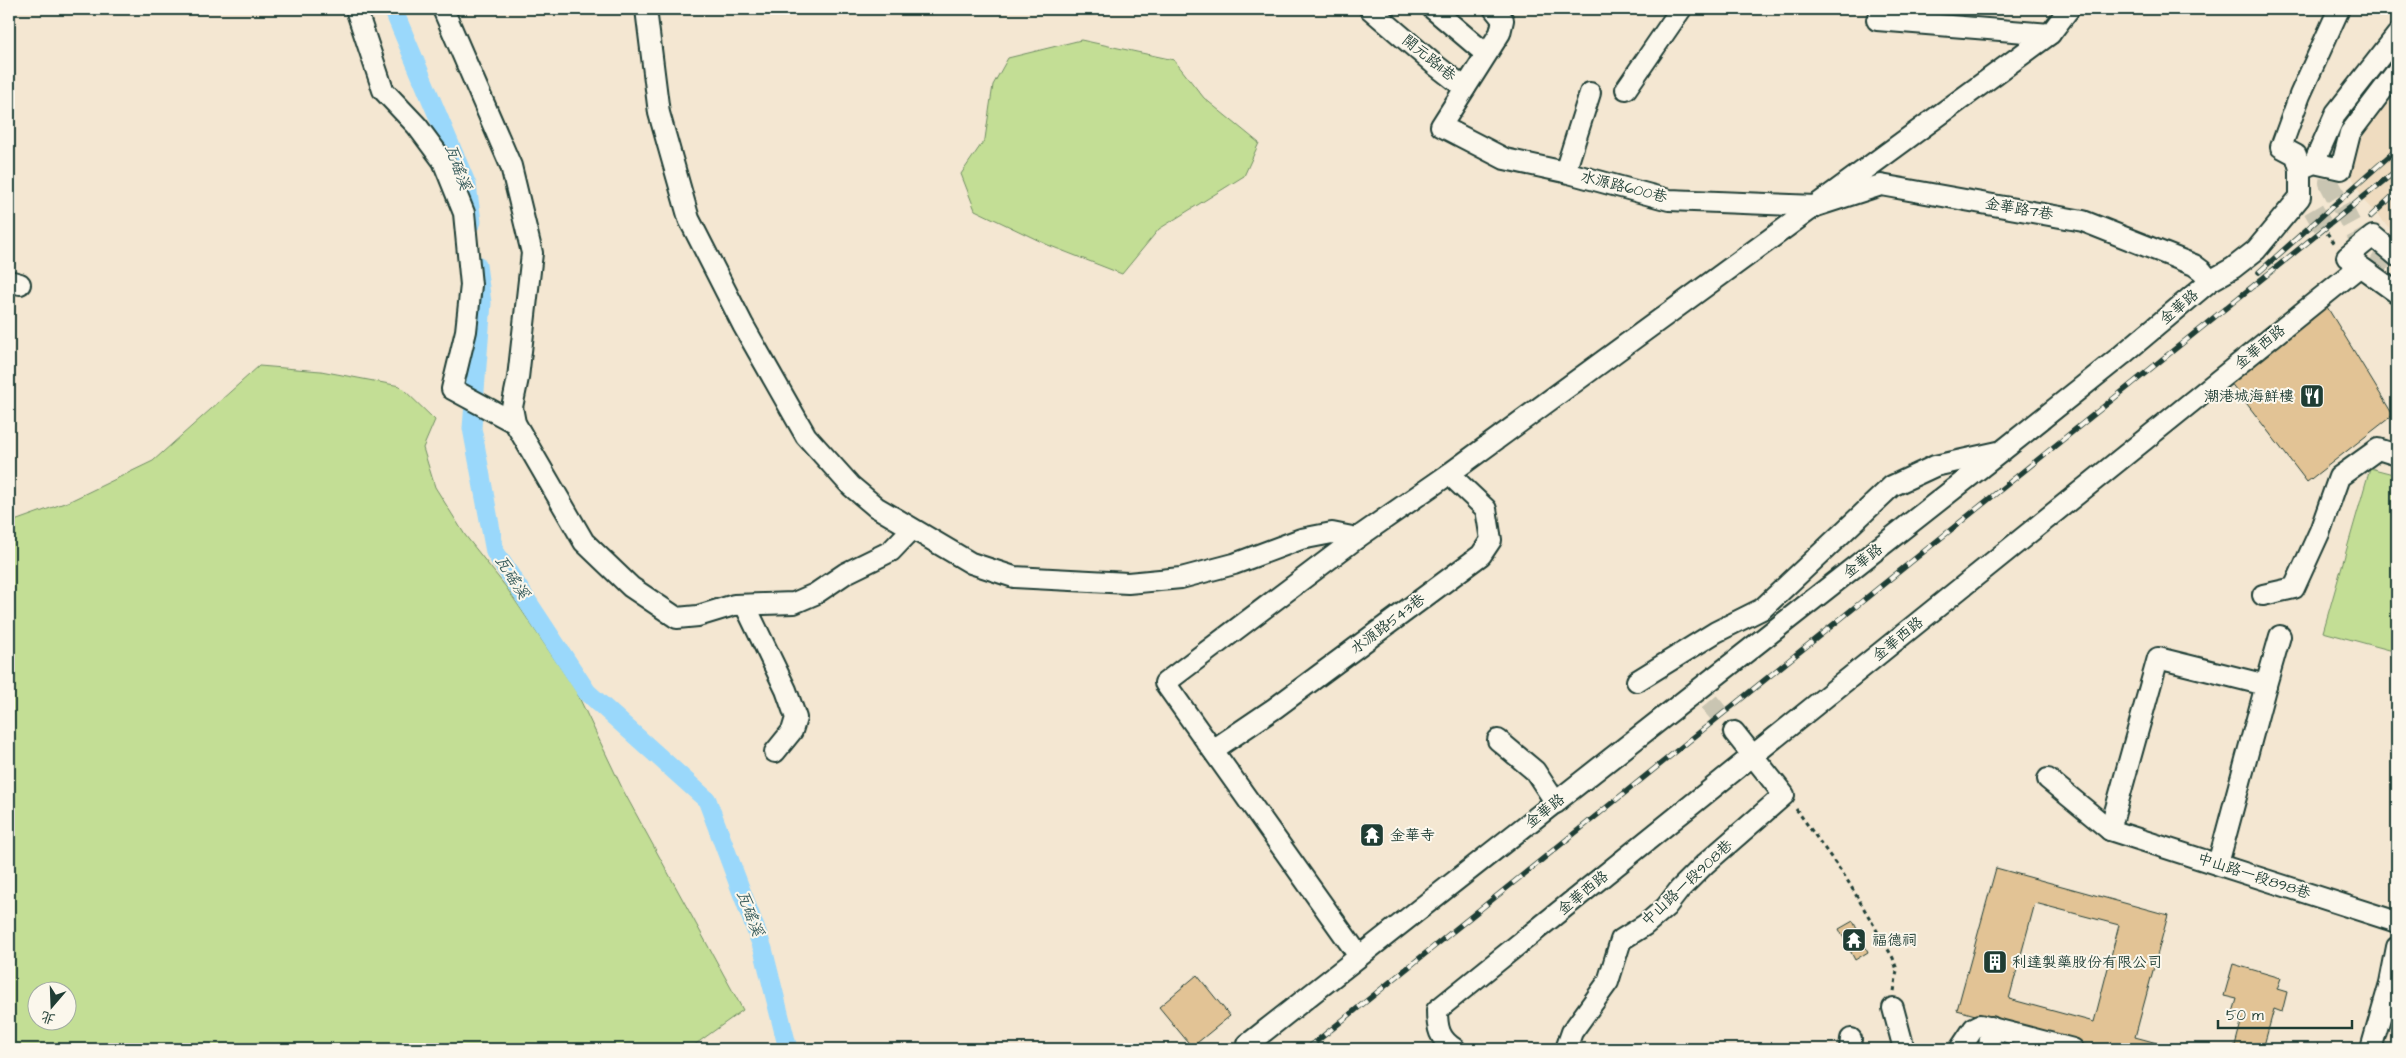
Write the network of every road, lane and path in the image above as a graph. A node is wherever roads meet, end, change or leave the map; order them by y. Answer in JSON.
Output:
{"nodes":[{"id":1,"x":356,"y":9,"type":"edge"},
{"id":2,"x":443,"y":9,"type":"edge"},
{"id":3,"x":646,"y":9,"type":"edge"},
{"id":4,"x":1370,"y":9,"type":"edge"},
{"id":5,"x":1433,"y":9,"type":"edge"},
{"id":6,"x":1494,"y":9,"type":"edge"},
{"id":7,"x":1681,"y":9,"type":"edge"},
{"id":8,"x":2069,"y":9,"type":"edge"},
{"id":9,"x":2339,"y":9,"type":"edge"},
{"id":10,"x":1877,"y":20,"type":"dead end"},
{"id":11,"x":2050,"y":34,"type":"junction"},
{"id":12,"x":2397,"y":35,"type":"edge"},
{"id":13,"x":2397,"y":52,"type":"edge"},
{"id":14,"x":1486,"y":54,"type":"junction"},
{"id":15,"x":2397,"y":71,"type":"edge"},
{"id":16,"x":1465,"y":88,"type":"junction"},
{"id":17,"x":1626,"y":89,"type":"dead end"},
{"id":18,"x":1590,"y":93,"type":"dead end"},
{"id":19,"x":2346,"y":122,"type":"tunnel mouth"},
{"id":20,"x":1441,"y":126,"type":"joint"},
{"id":21,"x":2307,"y":166,"type":"junction"},
{"id":22,"x":1565,"y":172,"type":"junction"},
{"id":23,"x":1816,"y":206,"type":"junction"},
{"id":24,"x":2397,"y":256,"type":"edge"},
{"id":25,"x":2359,"y":267,"type":"junction"},
{"id":26,"x":2210,"y":281,"type":"junction"},
{"id":27,"x":2393,"y":291,"type":"edge"},
{"id":28,"x":515,"y":423,"type":"junction"},
{"id":29,"x":2002,"y":451,"type":"junction"},
{"id":30,"x":2397,"y":455,"type":"edge"},
{"id":31,"x":1449,"y":474,"type":"junction"},
{"id":32,"x":912,"y":529,"type":"junction"},
{"id":33,"x":1356,"y":538,"type":"junction"},
{"id":34,"x":2263,"y":595,"type":"dead end"},
{"id":35,"x":745,"y":605,"type":"junction"},
{"id":36,"x":2280,"y":636,"type":"dead end"},
{"id":37,"x":1637,"y":682,"type":"dead end"},
{"id":38,"x":2266,"y":685,"type":"junction"},
{"id":39,"x":1734,"y":732,"type":"tunnel mouth"},
{"id":40,"x":1498,"y":740,"type":"dead end"},
{"id":41,"x":1213,"y":750,"type":"junction"},
{"id":42,"x":775,"y":752,"type":"dead end"},
{"id":43,"x":1753,"y":756,"type":"junction"},
{"id":44,"x":2048,"y":779,"type":"dead end"},
{"id":45,"x":1784,"y":795,"type":"junction"},
{"id":46,"x":1556,"y":802,"type":"junction"},
{"id":47,"x":2110,"y":830,"type":"junction"},
{"id":48,"x":2218,"y":864,"type":"junction"},
{"id":49,"x":2397,"y":922,"type":"edge"},
{"id":50,"x":2397,"y":947,"type":"edge"},
{"id":51,"x":1359,"y":956,"type":"junction"},
{"id":52,"x":2394,"y":987,"type":"edge"},
{"id":53,"x":1893,"y":1008,"type":"joint"},
{"id":54,"x":1991,"y":1028,"type":"junction"},
{"id":55,"x":1248,"y":1044,"type":"dead end"},
{"id":56,"x":1455,"y":1049,"type":"edge"},
{"id":57,"x":1566,"y":1049,"type":"edge"},
{"id":58,"x":1904,"y":1049,"type":"edge"},
{"id":59,"x":1960,"y":1049,"type":"edge"},
{"id":60,"x":1990,"y":1049,"type":"edge"},
{"id":61,"x":2073,"y":1049,"type":"edge"},
{"id":62,"x":2371,"y":1049,"type":"edge"}],
"edges":[{"from":1,"to":28,"type":"street"},
{"from":2,"to":28,"type":"street"},
{"from":3,"to":32,"type":"street"},
{"from":4,"to":16,"type":"street","name":"開元路11巷"},
{"from":5,"to":14,"type":"street"},
{"from":6,"to":14,"type":"street","name":"開元路11巷"},
{"from":7,"to":17,"type":"street"},
{"from":8,"to":11,"type":"street"},
{"from":9,"to":21,"type":"street"},
{"from":10,"to":11,"type":"street"},
{"from":11,"to":23,"type":"street"},
{"from":12,"to":21,"type":"street"},
{"from":13,"to":19,"type":"street"},
{"from":14,"to":16,"type":"street","name":"開元路11巷"},
{"from":15,"to":21,"type":"street"},
{"from":16,"to":20,"type":"street","name":"開元路11巷"},
{"from":18,"to":22,"type":"street"},
{"from":20,"to":22,"type":"street","name":"水源路600巷"},
{"from":21,"to":26,"type":"street","name":"金華路"},
{"from":22,"to":23,"type":"street","name":"水源路600巷"},
{"from":23,"to":26,"type":"street","name":"金華路7巷"},
{"from":23,"to":31,"type":"street"},
{"from":24,"to":25,"type":"street"},
{"from":25,"to":27,"type":"street"},
{"from":25,"to":43,"type":"street","name":"金華西路"},
{"from":26,"to":29,"type":"street","name":"金華路"},
{"from":28,"to":35,"type":"street"},
{"from":29,"to":37,"type":"street"},
{"from":29,"to":46,"type":"street","name":"金華路"},
{"from":30,"to":34,"type":"street"},
{"from":31,"to":33,"type":"street"},
{"from":31,"to":41,"type":"street","name":"水源路543巷"},
{"from":32,"to":33,"type":"street"},
{"from":32,"to":35,"type":"street"},
{"from":33,"to":41,"type":"street"},
{"from":35,"to":42,"type":"street"},
{"from":36,"to":38,"type":"street"},
{"from":38,"to":47,"type":"street"},
{"from":38,"to":48,"type":"street"},
{"from":39,"to":43,"type":"street"},
{"from":40,"to":46,"type":"street"},
{"from":41,"to":51,"type":"street"},
{"from":43,"to":45,"type":"street"},
{"from":43,"to":56,"type":"street","name":"金華西路"},
{"from":44,"to":47,"type":"street"},
{"from":45,"to":53,"type":"path"},
{"from":45,"to":57,"type":"street","name":"中山路一段908巷"},
{"from":46,"to":51,"type":"street","name":"金華路"},
{"from":47,"to":48,"type":"street","name":"中山路一段898巷"},
{"from":48,"to":49,"type":"street","name":"中山路一段898巷"},
{"from":50,"to":52,"type":"street"},
{"from":51,"to":55,"type":"street","name":"金華路"},
{"from":52,"to":62,"type":"street"},
{"from":53,"to":58,"type":"street"},
{"from":54,"to":59,"type":"street"},
{"from":54,"to":60,"type":"street"},
{"from":54,"to":61,"type":"street"}]}
